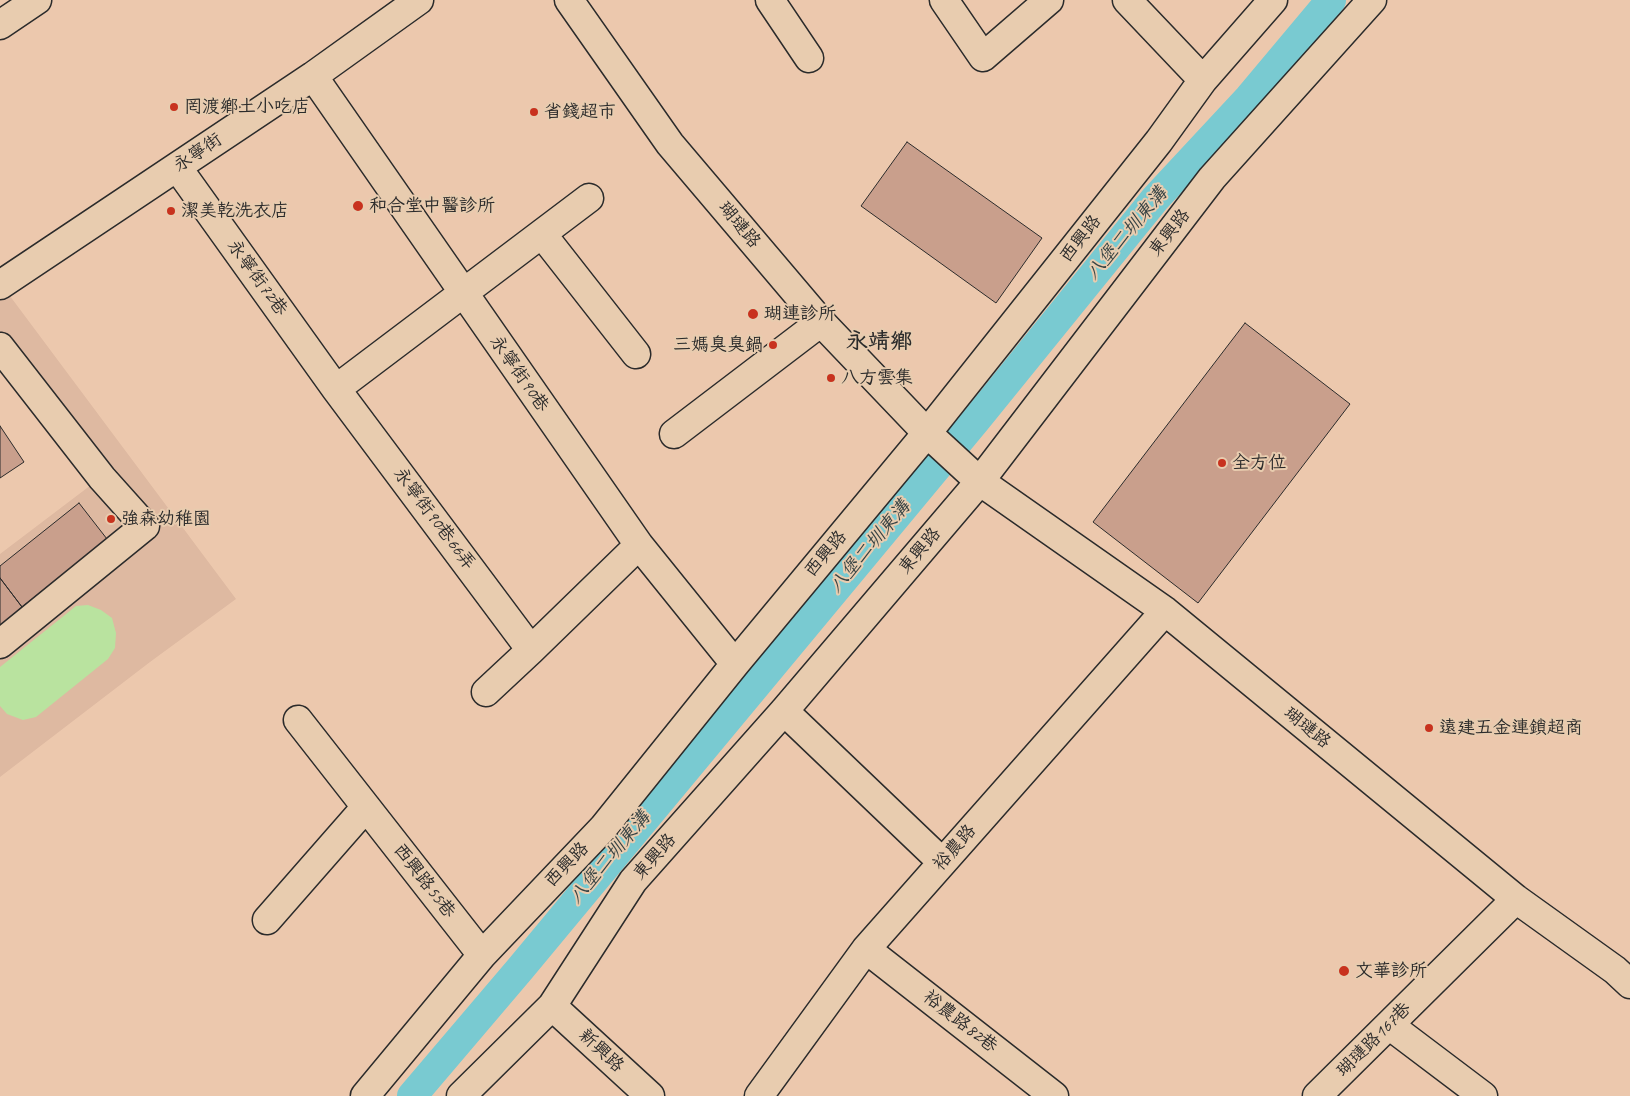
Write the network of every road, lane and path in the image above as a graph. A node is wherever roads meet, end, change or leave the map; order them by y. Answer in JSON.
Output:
{"nodes":[{"id":1,"x":37,"y":0,"type":"edge"},
{"id":2,"x":419,"y":0,"type":"edge"},
{"id":3,"x":569,"y":0,"type":"edge"},
{"id":4,"x":770,"y":0,"type":"edge"},
{"id":5,"x":944,"y":0,"type":"edge"},
{"id":6,"x":1049,"y":0,"type":"edge"},
{"id":7,"x":1127,"y":0,"type":"edge"},
{"id":8,"x":1273,"y":0,"type":"edge"},
{"id":9,"x":1372,"y":0,"type":"edge"},
{"id":10,"x":0,"y":25,"type":"edge"},
{"id":11,"x":808,"y":58,"type":"dead end"},
{"id":12,"x":313,"y":76,"type":"junction"},
{"id":13,"x":1203,"y":80,"type":"junction"},
{"id":14,"x":177,"y":167,"type":"junction"},
{"id":15,"x":589,"y":198,"type":"dead end"},
{"id":16,"x":542,"y":234,"type":"junction"},
{"id":17,"x":0,"y":285,"type":"edge"},
{"id":18,"x":463,"y":293,"type":"junction"},
{"id":19,"x":821,"y":322,"type":"junction"},
{"id":20,"x":0,"y":347,"type":"edge"},
{"id":21,"x":636,"y":354,"type":"dead end"},
{"id":22,"x":336,"y":388,"type":"junction"},
{"id":23,"x":674,"y":434,"type":"dead end"},
{"id":24,"x":928,"y":434,"type":"junction"},
{"id":25,"x":979,"y":480,"type":"junction"},
{"id":26,"x":639,"y":546,"type":"junction"},
{"id":27,"x":1165,"y":611,"type":"junction"},
{"id":28,"x":0,"y":644,"type":"edge"},
{"id":29,"x":531,"y":650,"type":"junction"},
{"id":30,"x":735,"y":664,"type":"junction"},
{"id":31,"x":486,"y":692,"type":"dead end"},
{"id":32,"x":784,"y":712,"type":"junction"},
{"id":33,"x":298,"y":720,"type":"dead end"},
{"id":34,"x":366,"y":807,"type":"junction"},
{"id":35,"x":942,"y":862,"type":"junction"},
{"id":36,"x":1516,"y":899,"type":"junction"},
{"id":37,"x":267,"y":920,"type":"dead end"},
{"id":38,"x":866,"y":949,"type":"junction"},
{"id":39,"x":482,"y":954,"type":"junction"},
{"id":40,"x":1625,"y":970,"type":"edge"},
{"id":41,"x":552,"y":1006,"type":"junction"},
{"id":42,"x":1388,"y":1025,"type":"junction"},
{"id":43,"x":364,"y":1096,"type":"edge"},
{"id":44,"x":461,"y":1096,"type":"edge"},
{"id":45,"x":650,"y":1096,"type":"edge"},
{"id":46,"x":759,"y":1096,"type":"edge"},
{"id":47,"x":1054,"y":1096,"type":"edge"},
{"id":48,"x":1317,"y":1096,"type":"edge"},
{"id":49,"x":1483,"y":1096,"type":"edge"}],
"edges":[{"from":1,"to":10,"type":"street"},
{"from":2,"to":12,"type":"street","name":"永寧街"},
{"from":3,"to":19,"type":"street","name":"瑚璉路"},
{"from":4,"to":11,"type":"street"},
{"from":5,"to":6,"type":"street"},
{"from":7,"to":13,"type":"street"},
{"from":8,"to":13,"type":"street","name":"西興路"},
{"from":9,"to":25,"type":"street","name":"東興路"},
{"from":12,"to":14,"type":"street","name":"永寧街"},
{"from":12,"to":18,"type":"street","name":"永寧街90巷"},
{"from":13,"to":24,"type":"street","name":"西興路"},
{"from":14,"to":17,"type":"street","name":"永寧街"},
{"from":14,"to":22,"type":"street","name":"永寧街72巷"},
{"from":15,"to":16,"type":"street"},
{"from":16,"to":18,"type":"street"},
{"from":16,"to":21,"type":"street"},
{"from":18,"to":22,"type":"street"},
{"from":18,"to":26,"type":"street","name":"永寧街90巷"},
{"from":19,"to":23,"type":"street"},
{"from":19,"to":24,"type":"street","name":"瑚璉路"},
{"from":20,"to":28,"type":"street"},
{"from":22,"to":29,"type":"street","name":"永寧街90巷66弄"},
{"from":24,"to":25,"type":"street","name":"瑚璉路"},
{"from":24,"to":30,"type":"street","name":"西興路"},
{"from":25,"to":27,"type":"street","name":"瑚璉路"},
{"from":25,"to":32,"type":"street","name":"東興路"},
{"from":26,"to":29,"type":"street"},
{"from":26,"to":30,"type":"street","name":"永寧街90巷"},
{"from":27,"to":35,"type":"street","name":"裕農路"},
{"from":27,"to":36,"type":"street","name":"瑚璉路"},
{"from":29,"to":31,"type":"street"},
{"from":30,"to":39,"type":"street","name":"西興路"},
{"from":32,"to":35,"type":"street"},
{"from":32,"to":41,"type":"street","name":"東興路"},
{"from":33,"to":34,"type":"street","name":"西興路55巷"},
{"from":34,"to":37,"type":"street"},
{"from":34,"to":39,"type":"street","name":"西興路55巷"},
{"from":35,"to":38,"type":"street","name":"裕農路"},
{"from":36,"to":40,"type":"street","name":"瑚璉路"},
{"from":36,"to":42,"type":"street","name":"瑚璉路167巷"},
{"from":38,"to":46,"type":"street","name":"裕農路"},
{"from":38,"to":47,"type":"street","name":"裕農路82巷"},
{"from":39,"to":43,"type":"street","name":"西興路"},
{"from":41,"to":44,"type":"street","name":"東興路"},
{"from":41,"to":45,"type":"street","name":"新興路"},
{"from":42,"to":48,"type":"street","name":"瑚璉路167巷"},
{"from":42,"to":49,"type":"street"}]}
